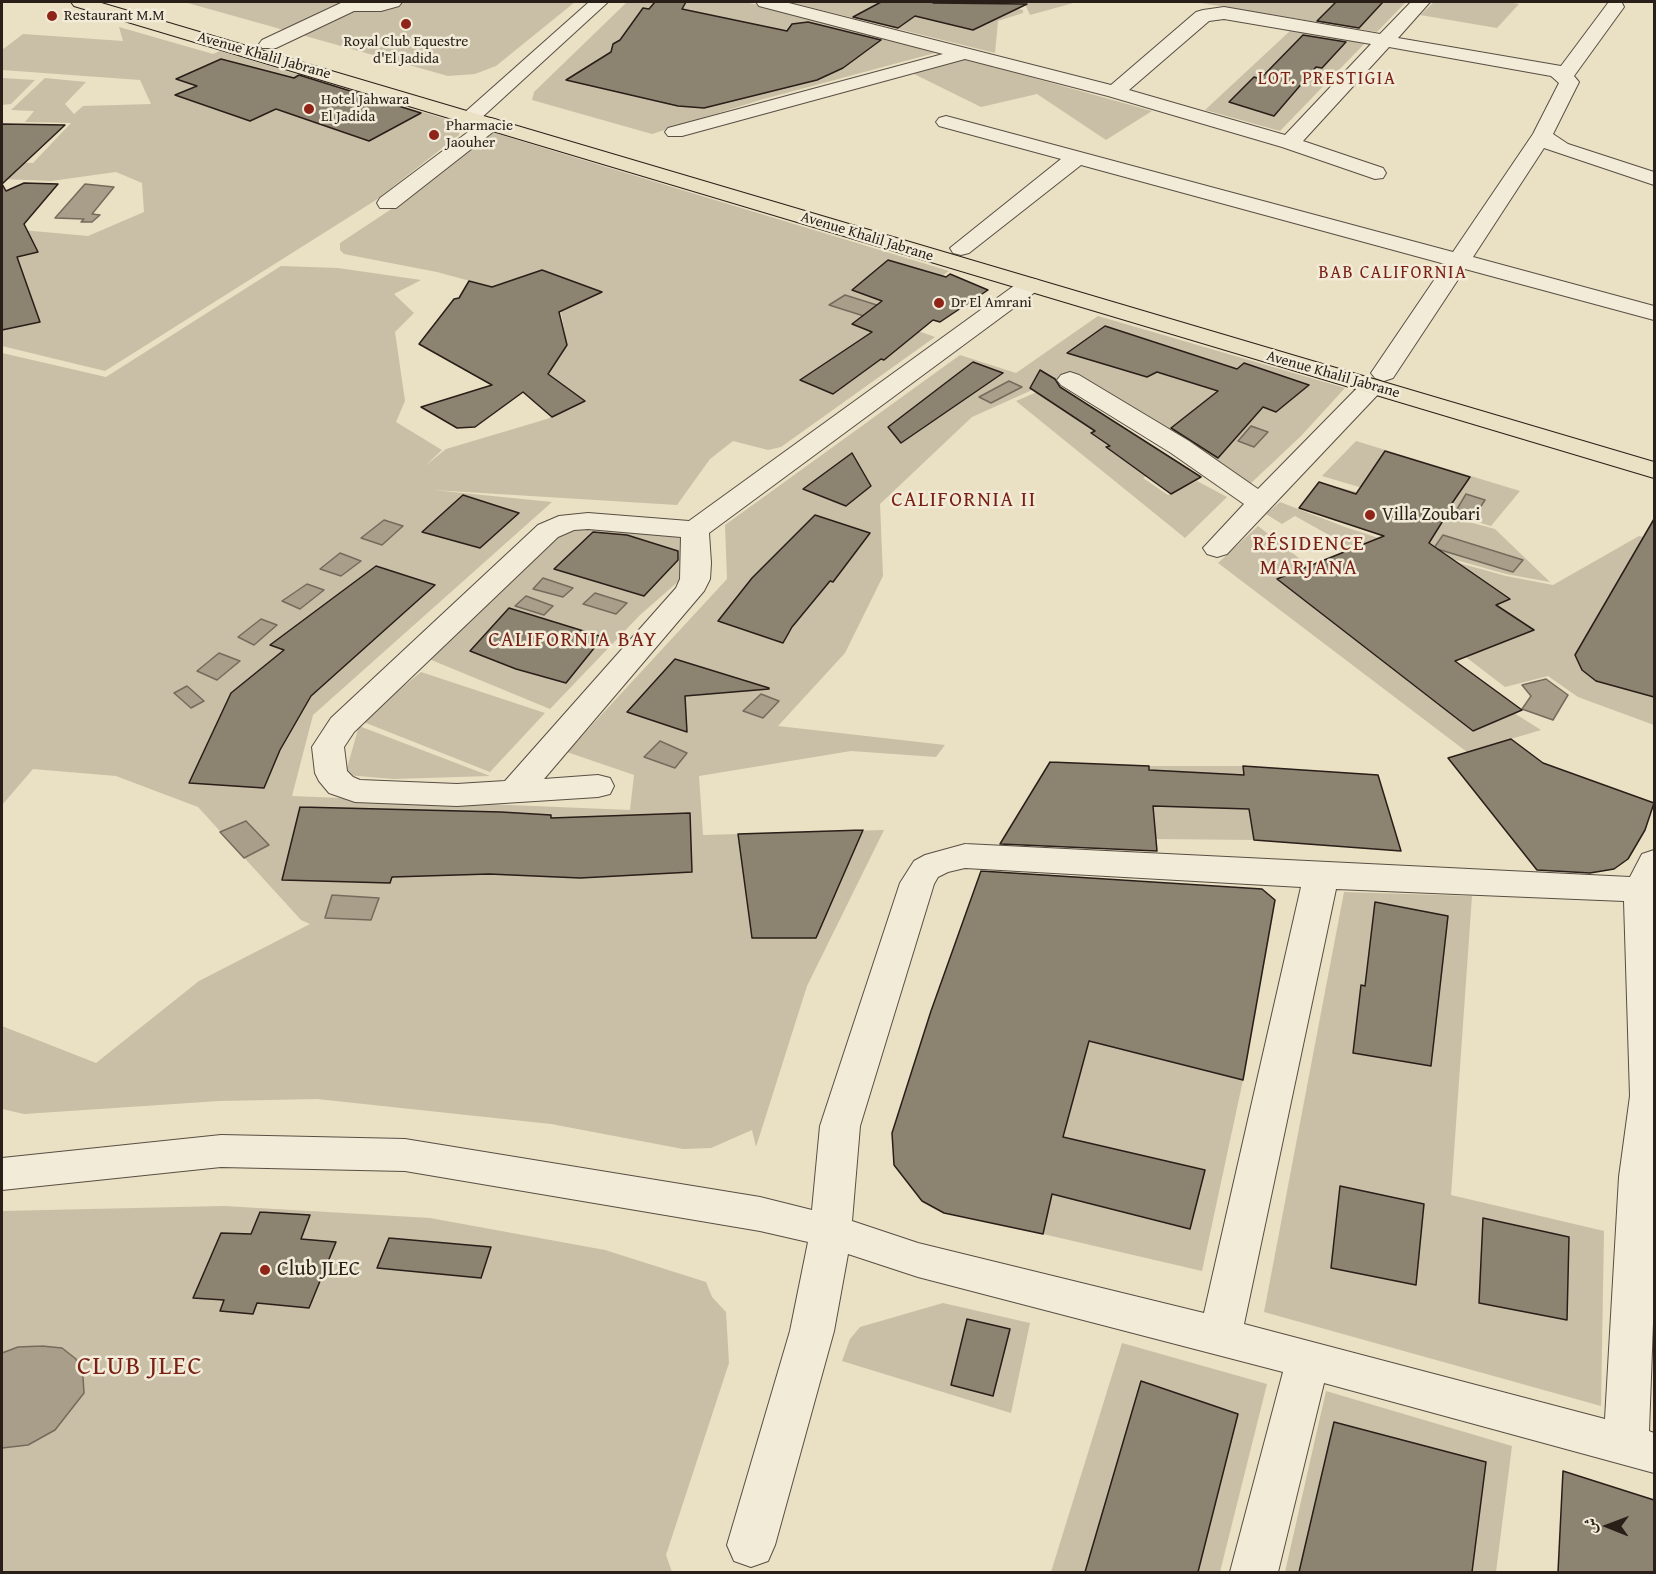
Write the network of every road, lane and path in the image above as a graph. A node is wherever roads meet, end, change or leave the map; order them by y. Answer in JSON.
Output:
{"nodes":[{"id":1,"x":80,"y":2,"type":"edge"},
{"id":2,"x":134,"y":2,"type":"edge"},
{"id":3,"x":393,"y":2,"type":"edge"},
{"id":4,"x":599,"y":2,"type":"edge"},
{"id":5,"x":765,"y":2,"type":"edge"},
{"id":6,"x":1421,"y":2,"type":"edge"},
{"id":7,"x":351,"y":3,"type":"edge"},
{"id":8,"x":1615,"y":7,"type":"dead end"},
{"id":9,"x":1386,"y":41,"type":"junction"},
{"id":10,"x":269,"y":44,"type":"junction"},
{"id":11,"x":965,"y":54,"type":"junction"},
{"id":12,"x":1565,"y":75,"type":"junction"},
{"id":13,"x":1115,"y":92,"type":"junction"},
{"id":14,"x":481,"y":116,"type":"junction"},
{"id":15,"x":946,"y":122,"type":"dead end"},
{"id":16,"x":675,"y":132,"type":"dead end"},
{"id":17,"x":1543,"y":134,"type":"junction"},
{"id":18,"x":1289,"y":143,"type":"junction"},
{"id":19,"x":1076,"y":158,"type":"junction"},
{"id":20,"x":1375,"y":173,"type":"dead end"},
{"id":21,"x":1654,"y":179,"type":"edge"},
{"id":22,"x":388,"y":203,"type":"dead end"},
{"id":23,"x":961,"y":248,"type":"junction"},
{"id":24,"x":1457,"y":262,"type":"junction"},
{"id":25,"x":1030,"y":285,"type":"junction"},
{"id":26,"x":1654,"y":313,"type":"edge"},
{"id":27,"x":1070,"y":380,"type":"dead end"},
{"id":28,"x":1378,"y":380,"type":"junction"},
{"id":29,"x":1654,"y":449,"type":"edge"},
{"id":30,"x":1654,"y":470,"type":"edge"},
{"id":31,"x":1260,"y":503,"type":"junction"},
{"id":32,"x":695,"y":530,"type":"junction"},
{"id":33,"x":1217,"y":548,"type":"dead end"},
{"id":34,"x":598,"y":786,"type":"dead end"},
{"id":35,"x":514,"y":792,"type":"junction"},
{"id":36,"x":1321,"y":876,"type":"junction"},
{"id":37,"x":1648,"y":876,"type":"edge"},
{"id":38,"x":1652,"y":1097,"type":"edge"},
{"id":39,"x":2,"y":1174,"type":"edge"},
{"id":40,"x":831,"y":1231,"type":"junction"},
{"id":41,"x":1220,"y":1336,"type":"junction"},
{"id":42,"x":1308,"y":1360,"type":"junction"},
{"id":43,"x":1640,"y":1450,"type":"edge"},
{"id":44,"x":750,"y":1545,"type":"dead end"},
{"id":45,"x":1254,"y":1572,"type":"edge"}],
"edges":[{"from":1,"to":14,"type":"main road","name":"Avenue Khalil Jabrane"},
{"from":2,"to":10,"type":"main road","name":"Avenue Khalil Jabrane"},
{"from":3,"to":7,"type":"street"},
{"from":4,"to":14,"type":"street"},
{"from":5,"to":11,"type":"street"},
{"from":6,"to":9,"type":"street"},
{"from":7,"to":10,"type":"street"},
{"from":8,"to":12,"type":"street"},
{"from":9,"to":12,"type":"street"},
{"from":9,"to":13,"type":"street"},
{"from":9,"to":18,"type":"street"},
{"from":10,"to":14,"type":"main road","name":"Avenue Khalil Jabrane"},
{"from":11,"to":13,"type":"street"},
{"from":11,"to":16,"type":"street"},
{"from":12,"to":17,"type":"street"},
{"from":13,"to":18,"type":"street"},
{"from":14,"to":22,"type":"street"},
{"from":14,"to":23,"type":"main road","name":"Avenue Khalil Jabrane"},
{"from":14,"to":25,"type":"main road","name":"Avenue Khalil Jabrane"},
{"from":15,"to":19,"type":"street"},
{"from":17,"to":21,"type":"street"},
{"from":17,"to":24,"type":"street"},
{"from":18,"to":20,"type":"street"},
{"from":19,"to":23,"type":"street"},
{"from":19,"to":24,"type":"street"},
{"from":23,"to":28,"type":"main road","name":"Avenue Khalil Jabrane"},
{"from":24,"to":26,"type":"street"},
{"from":24,"to":28,"type":"street"},
{"from":25,"to":28,"type":"main road","name":"Avenue Khalil Jabrane"},
{"from":25,"to":32,"type":"street"},
{"from":27,"to":31,"type":"street"},
{"from":28,"to":29,"type":"main road","name":"Avenue Khalil Jabrane"},
{"from":28,"to":30,"type":"main road","name":"Avenue Khalil Jabrane"},
{"from":28,"to":31,"type":"street"},
{"from":31,"to":33,"type":"street"},
{"from":32,"to":35,"type":"street"},
{"from":32,"to":35,"type":"street"},
{"from":34,"to":35,"type":"street"},
{"from":36,"to":37,"type":"street"},
{"from":36,"to":40,"type":"street"},
{"from":36,"to":41,"type":"street"},
{"from":37,"to":38,"type":"street"},
{"from":38,"to":43,"type":"street"},
{"from":39,"to":40,"type":"street"},
{"from":40,"to":41,"type":"street"},
{"from":40,"to":44,"type":"street"},
{"from":41,"to":42,"type":"street"},
{"from":42,"to":43,"type":"street"},
{"from":42,"to":45,"type":"street"}]}
